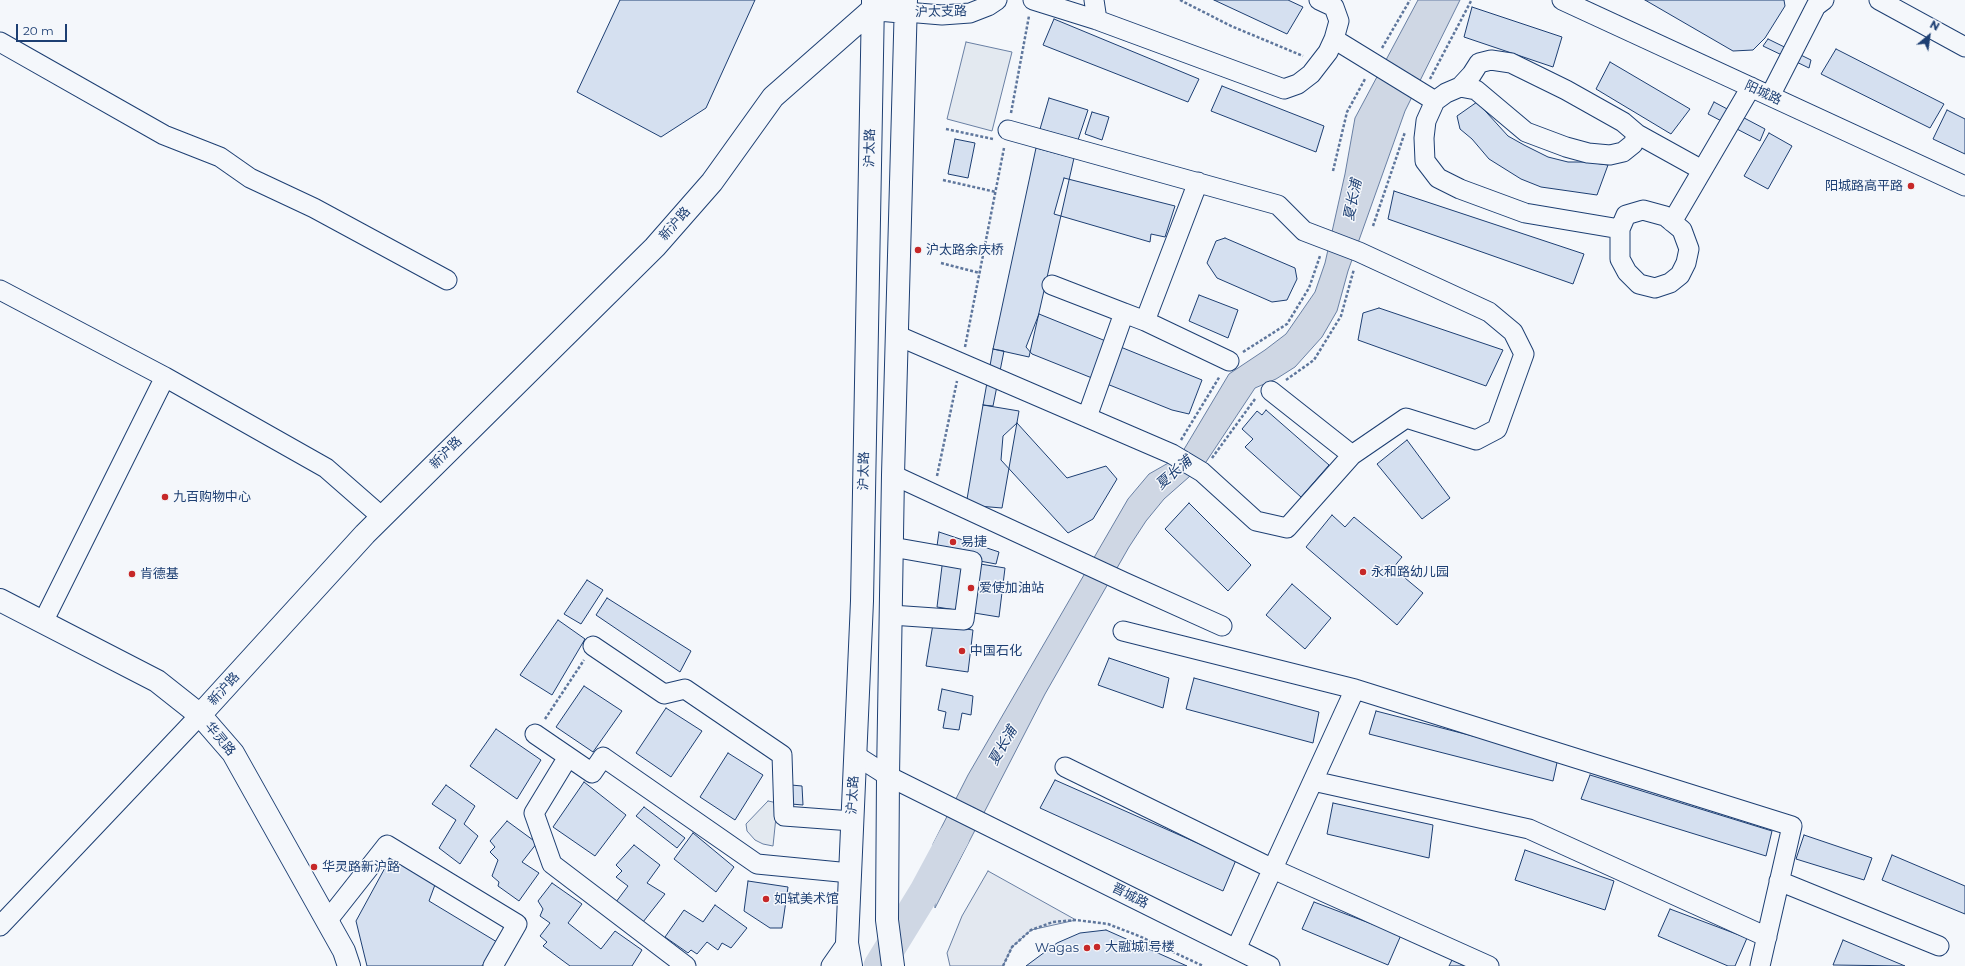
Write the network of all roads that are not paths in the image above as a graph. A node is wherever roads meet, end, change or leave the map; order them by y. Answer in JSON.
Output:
{"nodes":[{"id":1,"x":997,"y":0,"type":"edge"},
{"id":2,"x":1094,"y":0,"type":"edge"},
{"id":3,"x":1562,"y":0,"type":"edge"},
{"id":4,"x":1824,"y":0,"type":"edge"},
{"id":5,"x":1879,"y":0,"type":"edge"},
{"id":6,"x":1331,"y":2,"type":"edge"},
{"id":7,"x":873,"y":5,"type":"edge"},
{"id":8,"x":906,"y":6,"type":"edge"},
{"id":9,"x":1031,"y":8,"type":"edge"},
{"id":10,"x":1097,"y":20,"type":"junction"},
{"id":11,"x":1334,"y":39,"type":"junction"},
{"id":12,"x":0,"y":42,"type":"edge"},
{"id":13,"x":1965,"y":47,"type":"edge"},
{"id":14,"x":1460,"y":87,"type":"junction"},
{"id":15,"x":1751,"y":87,"type":"junction"},
{"id":16,"x":1770,"y":96,"type":"junction"},
{"id":17,"x":1429,"y":97,"type":"junction"},
{"id":18,"x":1637,"y":134,"type":"junction"},
{"id":19,"x":1007,"y":136,"type":"road end"},
{"id":20,"x":1702,"y":170,"type":"junction"},
{"id":21,"x":1198,"y":182,"type":"junction"},
{"id":22,"x":1965,"y":186,"type":"edge"},
{"id":23,"x":1672,"y":222,"type":"junction"},
{"id":24,"x":1620,"y":229,"type":"junction"},
{"id":25,"x":447,"y":280,"type":"dead end"},
{"id":26,"x":1052,"y":285,"type":"dead end"},
{"id":27,"x":0,"y":290,"type":"edge"},
{"id":28,"x":1124,"y":314,"type":"junction"},
{"id":29,"x":1145,"y":321,"type":"junction"},
{"id":30,"x":896,"y":335,"type":"junction"},
{"id":31,"x":1229,"y":361,"type":"road end"},
{"id":32,"x":165,"y":377,"type":"junction"},
{"id":33,"x":1271,"y":391,"type":"road end"},
{"id":34,"x":1088,"y":417,"type":"junction"},
{"id":35,"x":1352,"y":455,"type":"junction"},
{"id":36,"x":893,"y":475,"type":"junction"},
{"id":37,"x":382,"y":517,"type":"junction"},
{"id":38,"x":892,"y":547,"type":"junction"},
{"id":39,"x":0,"y":600,"type":"edge"},
{"id":40,"x":891,"y":615,"type":"junction"},
{"id":41,"x":43,"y":622,"type":"junction"},
{"id":42,"x":1222,"y":626,"type":"dead end"},
{"id":43,"x":1123,"y":631,"type":"dead end"},
{"id":44,"x":593,"y":646,"type":"road end"},
{"id":45,"x":1355,"y":688,"type":"junction"},
{"id":46,"x":200,"y":715,"type":"junction"},
{"id":47,"x":535,"y":734,"type":"road end"},
{"id":48,"x":855,"y":756,"type":"junction"},
{"id":49,"x":568,"y":757,"type":"junction"},
{"id":50,"x":1065,"y":767,"type":"dead end"},
{"id":51,"x":888,"y":776,"type":"junction"},
{"id":52,"x":1313,"y":781,"type":"junction"},
{"id":53,"x":852,"y":821,"type":"junction"},
{"id":54,"x":1273,"y":869,"type":"junction"},
{"id":55,"x":850,"y":873,"type":"junction"},
{"id":56,"x":1779,"y":881,"type":"junction"},
{"id":57,"x":327,"y":920,"type":"junction"},
{"id":58,"x":0,"y":926,"type":"edge"},
{"id":59,"x":1767,"y":937,"type":"junction"},
{"id":60,"x":847,"y":943,"type":"junction"},
{"id":61,"x":1939,"y":946,"type":"dead end"},
{"id":62,"x":1236,"y":949,"type":"junction"},
{"id":63,"x":349,"y":966,"type":"edge"},
{"id":64,"x":493,"y":966,"type":"edge"},
{"id":65,"x":686,"y":966,"type":"edge"},
{"id":66,"x":831,"y":966,"type":"edge"},
{"id":67,"x":851,"y":966,"type":"edge"},
{"id":68,"x":893,"y":966,"type":"edge"},
{"id":69,"x":1270,"y":966,"type":"edge"},
{"id":70,"x":1489,"y":966,"type":"edge"},
{"id":71,"x":1760,"y":966,"type":"edge"}],
"edges":[{"from":1,"to":8,"type":"street","name":"沪太支路"},
{"from":2,"to":10,"type":"street"},
{"from":3,"to":15,"type":"street","name":"阳城路"},
{"from":4,"to":16,"type":"street"},
{"from":5,"to":13,"type":"street"},
{"from":6,"to":11,"type":"street"},
{"from":7,"to":8,"type":"main road"},
{"from":7,"to":37,"type":"main road","name":"新沪路"},
{"from":7,"to":48,"type":"main road","name":"沪太路"},
{"from":8,"to":30,"type":"main road"},
{"from":9,"to":10,"type":"street"},
{"from":10,"to":11,"type":"street"},
{"from":11,"to":17,"type":"street"},
{"from":12,"to":25,"type":"street"},
{"from":14,"to":17,"type":"street"},
{"from":14,"to":18,"type":"street"},
{"from":14,"to":18,"type":"street"},
{"from":15,"to":16,"type":"street","name":"阳城路"},
{"from":15,"to":20,"type":"street"},
{"from":16,"to":22,"type":"street","name":"阳城路"},
{"from":17,"to":24,"type":"street"},
{"from":18,"to":20,"type":"street"},
{"from":19,"to":21,"type":"street"},
{"from":20,"to":23,"type":"street"},
{"from":21,"to":29,"type":"street"},
{"from":21,"to":35,"type":"street"},
{"from":23,"to":24,"type":"street"},
{"from":23,"to":24,"type":"street"},
{"from":26,"to":28,"type":"street"},
{"from":27,"to":32,"type":"street"},
{"from":28,"to":29,"type":"street"},
{"from":28,"to":34,"type":"street"},
{"from":29,"to":31,"type":"street"},
{"from":30,"to":34,"type":"street"},
{"from":30,"to":36,"type":"main road"},
{"from":32,"to":37,"type":"street"},
{"from":32,"to":41,"type":"street"},
{"from":33,"to":35,"type":"street"},
{"from":34,"to":35,"type":"street"},
{"from":36,"to":38,"type":"main road"},
{"from":36,"to":42,"type":"street"},
{"from":37,"to":46,"type":"main road","name":"新沪路"},
{"from":38,"to":40,"type":"main road"},
{"from":38,"to":40,"type":"street"},
{"from":39,"to":41,"type":"main road","name":"华灵路"},
{"from":40,"to":51,"type":"main road"},
{"from":41,"to":46,"type":"main road","name":"华灵路"},
{"from":43,"to":45,"type":"street"},
{"from":44,"to":53,"type":"street"},
{"from":45,"to":52,"type":"street"},
{"from":45,"to":56,"type":"street"},
{"from":46,"to":57,"type":"main road","name":"华灵路"},
{"from":46,"to":58,"type":"street","name":"新沪路"},
{"from":47,"to":49,"type":"street"},
{"from":48,"to":51,"type":"street"},
{"from":48,"to":53,"type":"main road","name":"沪太路"},
{"from":49,"to":55,"type":"street"},
{"from":49,"to":65,"type":"street"},
{"from":50,"to":54,"type":"street"},
{"from":51,"to":62,"type":"street","name":"晋城路"},
{"from":51,"to":68,"type":"main road"},
{"from":52,"to":54,"type":"street"},
{"from":52,"to":59,"type":"street"},
{"from":53,"to":55,"type":"main road","name":"沪太路"},
{"from":54,"to":62,"type":"street"},
{"from":54,"to":70,"type":"street"},
{"from":55,"to":60,"type":"main road","name":"沪太路"},
{"from":56,"to":59,"type":"street"},
{"from":56,"to":61,"type":"street"},
{"from":57,"to":63,"type":"main road","name":"华灵路"},
{"from":57,"to":64,"type":"street"},
{"from":59,"to":71,"type":"street"},
{"from":60,"to":66,"type":"street"},
{"from":60,"to":67,"type":"main road","name":"沪太路"},
{"from":62,"to":69,"type":"street","name":"晋城路"}]}
